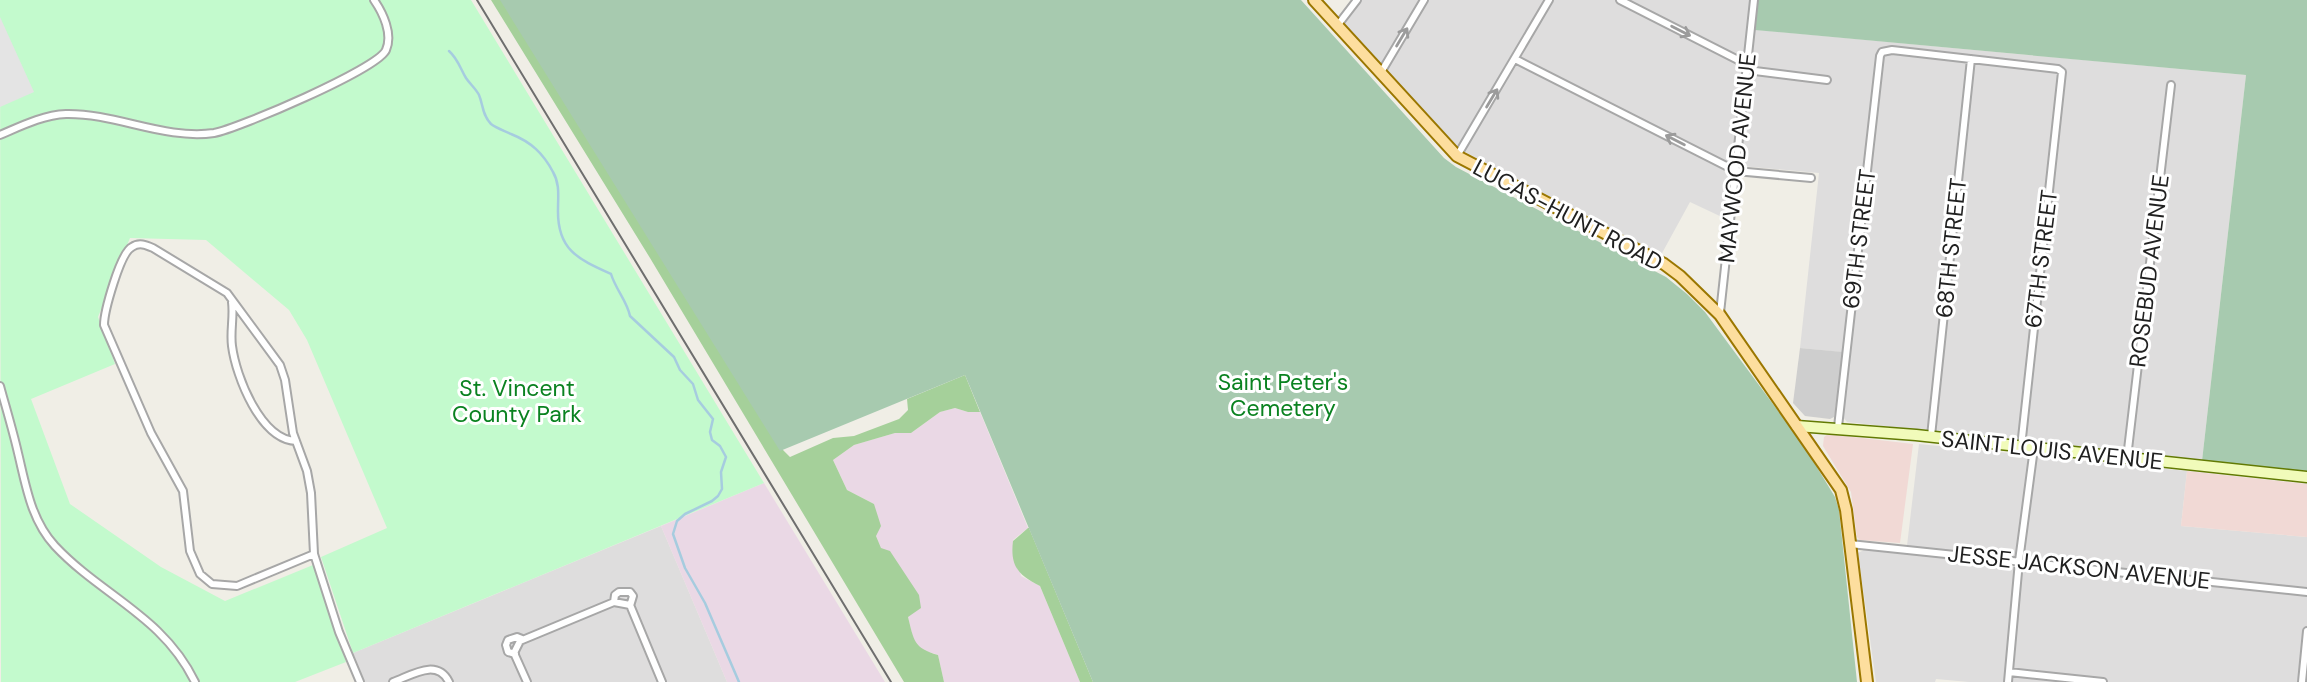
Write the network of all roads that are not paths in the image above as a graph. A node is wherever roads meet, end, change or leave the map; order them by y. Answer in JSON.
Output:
{"nodes":[{"id":1,"x":374,"y":0,"type":"edge"},
{"id":2,"x":1314,"y":0,"type":"edge"},
{"id":3,"x":1357,"y":0,"type":"edge"},
{"id":4,"x":1424,"y":0,"type":"edge"},
{"id":5,"x":1549,"y":0,"type":"edge"},
{"id":6,"x":1620,"y":0,"type":"edge"},
{"id":7,"x":1754,"y":0,"type":"edge"},
{"id":8,"x":1337,"y":26,"type":"junction"},
{"id":9,"x":1971,"y":58,"type":"junction"},
{"id":10,"x":1515,"y":59,"type":"junction"},
{"id":11,"x":1746,"y":70,"type":"junction"},
{"id":12,"x":1380,"y":74,"type":"junction"},
{"id":13,"x":1826,"y":80,"type":"dead end"},
{"id":14,"x":2171,"y":85,"type":"dead end"},
{"id":15,"x":0,"y":135,"type":"edge"},
{"id":16,"x":1457,"y":156,"type":"junction"},
{"id":17,"x":1736,"y":171,"type":"junction"},
{"id":18,"x":1811,"y":178,"type":"dead end"},
{"id":19,"x":232,"y":300,"type":"junction"},
{"id":20,"x":1720,"y":315,"type":"junction"},
{"id":21,"x":0,"y":386,"type":"edge"},
{"id":22,"x":1797,"y":426,"type":"junction"},
{"id":23,"x":1838,"y":427,"type":"junction"},
{"id":24,"x":1931,"y":436,"type":"junction"},
{"id":25,"x":296,"y":441,"type":"junction"},
{"id":26,"x":2021,"y":447,"type":"junction"},
{"id":27,"x":2034,"y":448,"type":"junction"},
{"id":28,"x":2127,"y":458,"type":"junction"},
{"id":29,"x":2307,"y":477,"type":"edge"},
{"id":30,"x":1850,"y":544,"type":"junction"},
{"id":31,"x":314,"y":554,"type":"junction"},
{"id":32,"x":2019,"y":561,"type":"junction"},
{"id":33,"x":2307,"y":592,"type":"edge"},
{"id":34,"x":614,"y":602,"type":"junction"},
{"id":35,"x":627,"y":605,"type":"junction"},
{"id":36,"x":2307,"y":631,"type":"edge"},
{"id":37,"x":522,"y":639,"type":"junction"},
{"id":38,"x":516,"y":650,"type":"junction"},
{"id":39,"x":2009,"y":672,"type":"junction"},
{"id":40,"x":195,"y":682,"type":"edge"},
{"id":41,"x":360,"y":682,"type":"edge"},
{"id":42,"x":393,"y":682,"type":"edge"},
{"id":43,"x":449,"y":682,"type":"edge"},
{"id":44,"x":527,"y":682,"type":"edge"},
{"id":45,"x":662,"y":682,"type":"edge"},
{"id":46,"x":1867,"y":682,"type":"edge"},
{"id":47,"x":2008,"y":682,"type":"edge"},
{"id":48,"x":2103,"y":682,"type":"edge"},
{"id":49,"x":2302,"y":682,"type":"edge"}],
"edges":[{"from":1,"to":15,"type":"street"},
{"from":2,"to":8,"type":"main road","name":"LUCAS-HUNT ROAD"},
{"from":3,"to":8,"type":"street"},
{"from":12,"to":4,"type":"street","one_way":true},
{"from":5,"to":10,"type":"street"},
{"from":6,"to":11,"type":"street","one_way":true},
{"from":7,"to":11,"type":"street","name":"MAYWOOD AVENUE"},
{"from":8,"to":12,"type":"main road","name":"LUCAS-HUNT ROAD"},
{"from":9,"to":23,"type":"street","name":"69TH STREET"},
{"from":9,"to":24,"type":"street","name":"68TH STREET"},
{"from":9,"to":26,"type":"street","name":"67TH STREET"},
{"from":16,"to":10,"type":"street","one_way":true},
{"from":17,"to":10,"type":"street","one_way":true},
{"from":11,"to":13,"type":"street"},
{"from":11,"to":17,"type":"street","name":"MAYWOOD AVENUE"},
{"from":12,"to":16,"type":"main road","name":"LUCAS-HUNT ROAD"},
{"from":14,"to":28,"type":"street","name":"ROSEBUD AVENUE"},
{"from":16,"to":20,"type":"main road","name":"LUCAS-HUNT ROAD"},
{"from":17,"to":18,"type":"street"},
{"from":17,"to":20,"type":"street","name":"MAYWOOD AVENUE"},
{"from":19,"to":25,"type":"street"},
{"from":19,"to":25,"type":"street"},
{"from":19,"to":31,"type":"street"},
{"from":20,"to":22,"type":"main road","name":"LUCAS-HUNT ROAD"},
{"from":21,"to":40,"type":"street"},
{"from":22,"to":23,"type":"street","name":"SAINT LOUIS AVENUE"},
{"from":22,"to":30,"type":"main road","name":"LUCAS-HUNT ROAD"},
{"from":23,"to":24,"type":"street","name":"SAINT LOUIS AVENUE"},
{"from":24,"to":26,"type":"street","name":"SAINT LOUIS AVENUE"},
{"from":25,"to":31,"type":"street"},
{"from":26,"to":27,"type":"street","name":"SAINT LOUIS AVENUE"},
{"from":27,"to":28,"type":"street","name":"SAINT LOUIS AVENUE"},
{"from":27,"to":32,"type":"street"},
{"from":28,"to":29,"type":"street","name":"SAINT LOUIS AVENUE"},
{"from":30,"to":32,"type":"street","name":"JESSE JACKSON AVENUE"},
{"from":30,"to":46,"type":"main road","name":"LUCAS-HUNT ROAD"},
{"from":31,"to":41,"type":"street"},
{"from":32,"to":33,"type":"street","name":"JESSE JACKSON AVENUE"},
{"from":32,"to":39,"type":"street"},
{"from":34,"to":35,"type":"street"},
{"from":34,"to":35,"type":"street"},
{"from":34,"to":37,"type":"street"},
{"from":35,"to":45,"type":"street"},
{"from":36,"to":49,"type":"street"},
{"from":37,"to":38,"type":"street"},
{"from":37,"to":38,"type":"street"},
{"from":38,"to":44,"type":"street"},
{"from":39,"to":47,"type":"street"},
{"from":39,"to":48,"type":"street"},
{"from":42,"to":43,"type":"street"}]}
